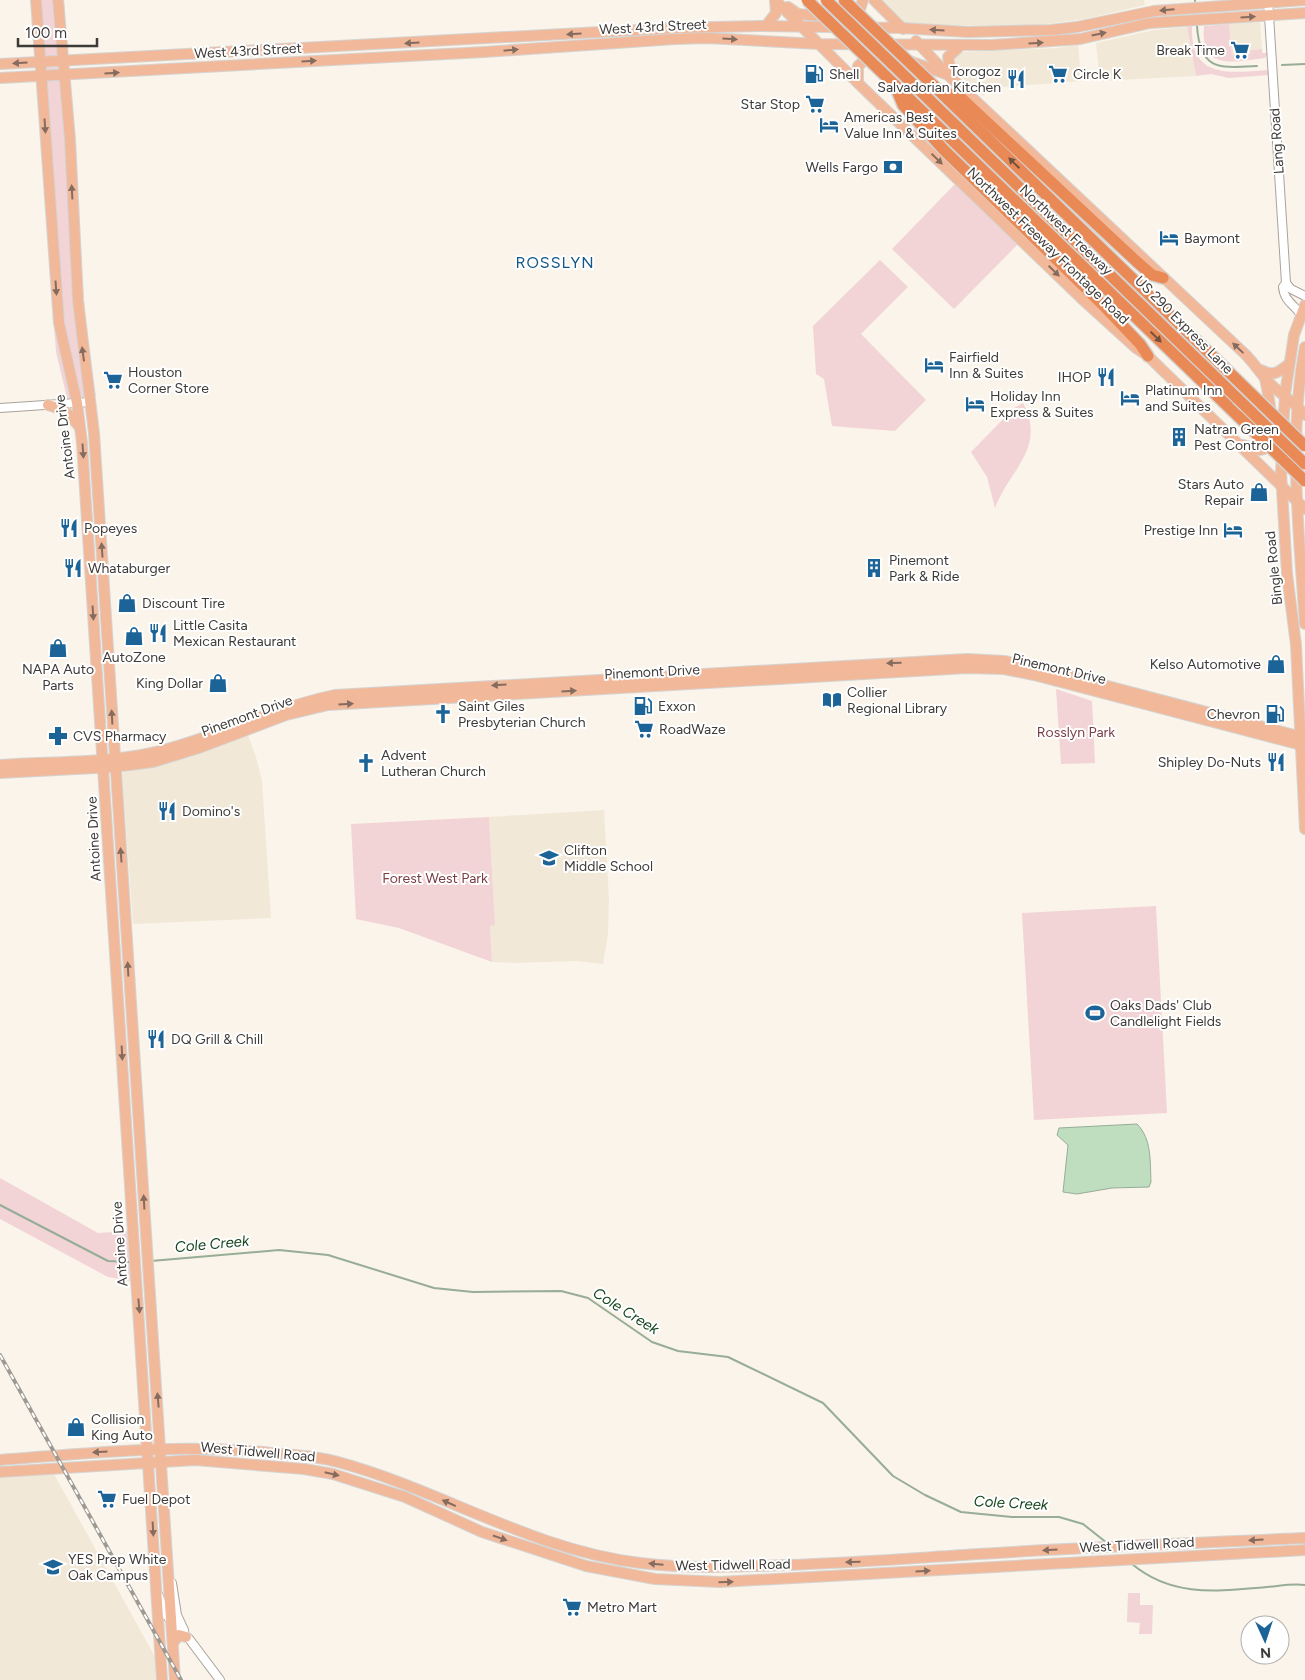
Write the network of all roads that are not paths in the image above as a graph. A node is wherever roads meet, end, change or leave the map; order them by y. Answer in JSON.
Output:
{"nodes":[{"id":1,"x":36,"y":0,"type":"edge"},
{"id":2,"x":58,"y":0,"type":"edge"},
{"id":3,"x":775,"y":0,"type":"edge"},
{"id":4,"x":807,"y":0,"type":"edge"},
{"id":5,"x":826,"y":0,"type":"edge"},
{"id":6,"x":844,"y":0,"type":"edge"},
{"id":7,"x":863,"y":0,"type":"edge"},
{"id":8,"x":874,"y":0,"type":"edge"},
{"id":9,"x":1305,"y":0,"type":"edge"},
{"id":10,"x":1268,"y":2,"type":"edge"},
{"id":11,"x":1305,"y":13,"type":"edge"},
{"id":12,"x":1269,"y":16,"type":"junction"},
{"id":13,"x":729,"y":26,"type":"junction"},
{"id":14,"x":766,"y":26,"type":"junction"},
{"id":15,"x":802,"y":27,"type":"junction"},
{"id":16,"x":1078,"y":27,"type":"junction"},
{"id":17,"x":902,"y":28,"type":"junction"},
{"id":18,"x":1020,"y":31,"type":"junction"},
{"id":19,"x":968,"y":32,"type":"junction"},
{"id":20,"x":1077,"y":39,"type":"junction"},
{"id":21,"x":749,"y":40,"type":"junction"},
{"id":22,"x":918,"y":43,"type":"junction"},
{"id":23,"x":819,"y":44,"type":"junction"},
{"id":24,"x":992,"y":45,"type":"junction"},
{"id":25,"x":965,"y":46,"type":"junction"},
{"id":26,"x":264,"y":52,"type":"junction"},
{"id":27,"x":62,"y":61,"type":"junction"},
{"id":28,"x":40,"y":62,"type":"junction"},
{"id":29,"x":0,"y":64,"type":"edge"},
{"id":30,"x":264,"y":64,"type":"junction"},
{"id":31,"x":63,"y":76,"type":"junction"},
{"id":32,"x":950,"y":76,"type":"junction"},
{"id":33,"x":41,"y":77,"type":"junction"},
{"id":34,"x":0,"y":78,"type":"edge"},
{"id":35,"x":858,"y":83,"type":"junction"},
{"id":36,"x":894,"y":84,"type":"junction"},
{"id":37,"x":936,"y":88,"type":"junction"},
{"id":38,"x":1163,"y":278,"type":"junction"},
{"id":39,"x":1286,"y":283,"type":"junction"},
{"id":40,"x":1305,"y":296,"type":"edge"},
{"id":41,"x":1303,"y":310,"type":"edge"},
{"id":42,"x":1305,"y":347,"type":"edge"},
{"id":43,"x":1148,"y":356,"type":"junction"},
{"id":44,"x":1289,"y":364,"type":"junction"},
{"id":45,"x":1263,"y":374,"type":"junction"},
{"id":46,"x":1285,"y":394,"type":"junction"},
{"id":47,"x":84,"y":402,"type":"junction"},
{"id":48,"x":48,"y":404,"type":"junction"},
{"id":49,"x":1297,"y":405,"type":"junction"},
{"id":50,"x":0,"y":408,"type":"edge"},
{"id":51,"x":1305,"y":415,"type":"edge"},
{"id":52,"x":80,"y":427,"type":"junction"},
{"id":53,"x":1236,"y":441,"type":"junction"},
{"id":54,"x":1305,"y":446,"type":"edge"},
{"id":55,"x":1305,"y":464,"type":"edge"},
{"id":56,"x":1305,"y":481,"type":"edge"},
{"id":57,"x":1281,"y":484,"type":"junction"},
{"id":58,"x":1302,"y":506,"type":"edge"},
{"id":59,"x":1302,"y":536,"type":"edge"},
{"id":60,"x":1305,"y":624,"type":"edge"},
{"id":61,"x":1300,"y":644,"type":"edge"},
{"id":62,"x":97,"y":668,"type":"junction"},
{"id":63,"x":109,"y":668,"type":"junction"},
{"id":64,"x":1303,"y":742,"type":"edge"},
{"id":65,"x":109,"y":762,"type":"junction"},
{"id":66,"x":0,"y":765,"type":"edge"},
{"id":67,"x":24,"y":767,"type":"junction"},
{"id":68,"x":0,"y":773,"type":"edge"},
{"id":69,"x":1305,"y":828,"type":"edge"},
{"id":70,"x":130,"y":1004,"type":"junction"},
{"id":71,"x":119,"y":1005,"type":"junction"},
{"id":72,"x":136,"y":1093,"type":"junction"},
{"id":73,"x":124,"y":1094,"type":"junction"},
{"id":74,"x":128,"y":1166,"type":"junction"},
{"id":75,"x":142,"y":1166,"type":"junction"},
{"id":76,"x":161,"y":1448,"type":"junction"},
{"id":77,"x":148,"y":1449,"type":"junction"},
{"id":78,"x":76,"y":1454,"type":"junction"},
{"id":79,"x":0,"y":1460,"type":"edge"},
{"id":80,"x":149,"y":1462,"type":"junction"},
{"id":81,"x":162,"y":1462,"type":"junction"},
{"id":82,"x":78,"y":1467,"type":"junction"},
{"id":83,"x":0,"y":1472,"type":"edge"},
{"id":84,"x":484,"y":1519,"type":"junction"},
{"id":85,"x":479,"y":1530,"type":"junction"},
{"id":86,"x":1305,"y":1538,"type":"edge"},
{"id":87,"x":1199,"y":1543,"type":"junction"},
{"id":88,"x":154,"y":1550,"type":"junction"},
{"id":89,"x":168,"y":1550,"type":"junction"},
{"id":90,"x":1305,"y":1550,"type":"edge"},
{"id":91,"x":978,"y":1554,"type":"junction"},
{"id":92,"x":1201,"y":1556,"type":"junction"},
{"id":93,"x":885,"y":1561,"type":"junction"},
{"id":94,"x":751,"y":1566,"type":"junction"},
{"id":95,"x":978,"y":1567,"type":"junction"},
{"id":96,"x":169,"y":1570,"type":"junction"},
{"id":97,"x":884,"y":1573,"type":"junction"},
{"id":98,"x":752,"y":1580,"type":"junction"},
{"id":99,"x":155,"y":1582,"type":"junction"},
{"id":100,"x":172,"y":1621,"type":"junction"},
{"id":101,"x":188,"y":1639,"type":"junction"},
{"id":102,"x":173,"y":1643,"type":"junction"},
{"id":103,"x":162,"y":1680,"type":"edge"},
{"id":104,"x":175,"y":1680,"type":"edge"},
{"id":105,"x":220,"y":1680,"type":"edge"}],
"edges":[{"from":1,"to":28,"type":"main road","name":"Antoine Drive"},
{"from":2,"to":27,"type":"main road","name":"Antoine Drive"},
{"from":3,"to":7,"type":"main road"},
{"from":3,"to":14,"type":"main road"},
{"from":3,"to":15,"type":"main road","name":"Northwest Freeway Frontage Road"},
{"from":4,"to":36,"type":"highway","name":"Northwest Freeway","bridge":true},
{"from":5,"to":55,"type":"highway","name":"US 290 Express Lane","bridge":true},
{"from":6,"to":37,"type":"highway","name":"Northwest Freeway","bridge":true},
{"from":8,"to":17,"type":"main road"},
{"from":9,"to":10,"type":"main road","name":"West 43rd Street"},
{"from":10,"to":12,"type":"street","name":"Lang Road"},
{"from":10,"to":16,"type":"main road","name":"West 43rd Street","one_way":true},
{"from":11,"to":12,"type":"main road","name":"West 43rd Street"},
{"from":20,"to":12,"type":"main road","name":"West 43rd Street","one_way":true},
{"from":12,"to":39,"type":"street","name":"Lang Road"},
{"from":13,"to":14,"type":"main road","name":"West 43rd Street"},
{"from":13,"to":21,"type":"main road"},
{"from":13,"to":26,"type":"main road","name":"West 43rd Street","one_way":true},
{"from":14,"to":15,"type":"main road","name":"West 43rd Street"},
{"from":15,"to":17,"type":"main road","name":"West 43rd Street"},
{"from":15,"to":23,"type":"main road","name":"Northwest Freeway Frontage Road"},
{"from":16,"to":18,"type":"main road","name":"West 43rd Street"},
{"from":16,"to":20,"type":"main road"},
{"from":19,"to":17,"type":"main road","name":"West 43rd Street","one_way":true},
{"from":17,"to":22,"type":"main road"},
{"from":18,"to":19,"type":"main road","name":"West 43rd Street"},
{"from":18,"to":24,"type":"main road"},
{"from":19,"to":25,"type":"main road"},
{"from":24,"to":20,"type":"main road","name":"West 43rd Street","one_way":true},
{"from":21,"to":23,"type":"main road","name":"West 43rd Street"},
{"from":30,"to":21,"type":"main road","name":"West 43rd Street","one_way":true},
{"from":22,"to":23,"type":"main road","name":"West 43rd Street"},
{"from":22,"to":25,"type":"main road","name":"West 43rd Street"},
{"from":22,"to":32,"type":"main road"},
{"from":23,"to":35,"type":"main road","name":"Northwest Freeway Frontage Road"},
{"from":24,"to":25,"type":"main road","name":"West 43rd Street"},
{"from":25,"to":32,"type":"main road"},
{"from":26,"to":27,"type":"main road","name":"West 43rd Street"},
{"from":26,"to":30,"type":"main road"},
{"from":27,"to":28,"type":"main road","name":"West 43rd Street"},
{"from":27,"to":31,"type":"main road","name":"Antoine Drive"},
{"from":28,"to":29,"type":"main road","name":"West 43rd Street","one_way":true},
{"from":28,"to":33,"type":"main road","name":"Antoine Drive"},
{"from":31,"to":30,"type":"main road","name":"West 43rd Street","one_way":true},
{"from":31,"to":33,"type":"main road","name":"West 43rd Street"},
{"from":47,"to":31,"type":"main road","name":"Antoine Drive","one_way":true},
{"from":32,"to":35,"type":"main road"},
{"from":32,"to":38,"type":"main road"},
{"from":33,"to":34,"type":"main road","name":"West 43rd Street"},
{"from":33,"to":47,"type":"main road","name":"Antoine Drive","one_way":true},
{"from":35,"to":43,"type":"main road","name":"Northwest Freeway Frontage Road","one_way":true},
{"from":36,"to":43,"type":"highway"},
{"from":36,"to":56,"type":"highway","name":"Northwest Freeway","one_way":true,"bridge":true},
{"from":37,"to":38,"type":"highway"},
{"from":54,"to":37,"type":"highway","name":"Northwest Freeway","one_way":true,"bridge":true},
{"from":45,"to":38,"type":"main road","one_way":true},
{"from":39,"to":40,"type":"street"},
{"from":39,"to":41,"type":"street","name":"Lang Road"},
{"from":41,"to":44,"type":"main road","name":"Bingle Road"},
{"from":42,"to":49,"type":"main road","name":"Bingle Road"},
{"from":43,"to":53,"type":"main road","name":"Northwest Freeway Frontage Road"},
{"from":44,"to":45,"type":"main road"},
{"from":44,"to":46,"type":"main road","name":"Bingle Road"},
{"from":45,"to":46,"type":"main road"},
{"from":45,"to":53,"type":"main road"},
{"from":46,"to":49,"type":"main road"},
{"from":46,"to":57,"type":"main road","name":"Bingle Road"},
{"from":47,"to":48,"type":"street"},
{"from":47,"to":52,"type":"main road","name":"Antoine Drive"},
{"from":63,"to":47,"type":"main road","name":"Antoine Drive","one_way":true},
{"from":48,"to":50,"type":"street"},
{"from":48,"to":52,"type":"main road"},
{"from":49,"to":51,"type":"main road"},
{"from":49,"to":58,"type":"main road","name":"Bingle Road"},
{"from":52,"to":62,"type":"main road","name":"Antoine Drive","one_way":true},
{"from":53,"to":57,"type":"main road","name":"Northwest Freeway Frontage Road"},
{"from":57,"to":58,"type":"main road","name":"Northwest Freeway Frontage Road"},
{"from":57,"to":61,"type":"main road","name":"Bingle Road"},
{"from":58,"to":59,"type":"main road","name":"Bingle Road"},
{"from":59,"to":60,"type":"main road","name":"Bingle Road"},
{"from":61,"to":64,"type":"main road","name":"Bingle Road"},
{"from":62,"to":63,"type":"main road"},
{"from":62,"to":65,"type":"main road","name":"Antoine Drive"},
{"from":65,"to":63,"type":"main road","name":"Antoine Drive","one_way":true},
{"from":64,"to":65,"type":"main road","name":"Pinemont Drive"},
{"from":64,"to":69,"type":"main road","name":"Bingle Road"},
{"from":65,"to":67,"type":"main road","name":"Pinemont Drive"},
{"from":70,"to":65,"type":"main road","name":"Antoine Drive","one_way":true},
{"from":65,"to":71,"type":"main road","name":"Antoine Drive"},
{"from":66,"to":67,"type":"main road","name":"Pinemont Drive"},
{"from":67,"to":68,"type":"main road","name":"Pinemont Drive"},
{"from":70,"to":71,"type":"main road"},
{"from":70,"to":72,"type":"main road","name":"Antoine Drive"},
{"from":71,"to":73,"type":"main road","name":"Antoine Drive","one_way":true},
{"from":72,"to":73,"type":"main road"},
{"from":72,"to":75,"type":"main road","name":"Antoine Drive"},
{"from":73,"to":74,"type":"main road","name":"Antoine Drive"},
{"from":74,"to":75,"type":"main road"},
{"from":74,"to":77,"type":"main road","name":"Antoine Drive","one_way":true},
{"from":76,"to":75,"type":"main road","name":"Antoine Drive","one_way":true},
{"from":76,"to":77,"type":"main road","name":"West Tidwell Road"},
{"from":76,"to":81,"type":"main road","name":"Antoine Drive"},
{"from":84,"to":76,"type":"main road","name":"West Tidwell Road","one_way":true},
{"from":77,"to":78,"type":"main road","name":"West Tidwell Road","one_way":true},
{"from":77,"to":80,"type":"main road","name":"Antoine Drive"},
{"from":78,"to":79,"type":"main road","name":"West Tidwell Road"},
{"from":78,"to":82,"type":"main road"},
{"from":80,"to":81,"type":"main road","name":"West Tidwell Road"},
{"from":80,"to":82,"type":"main road","name":"West Tidwell Road"},
{"from":80,"to":88,"type":"main road","name":"Antoine Drive","one_way":true},
{"from":81,"to":85,"type":"main road","name":"West Tidwell Road","one_way":true},
{"from":81,"to":89,"type":"main road","name":"Antoine Drive"},
{"from":82,"to":83,"type":"main road","name":"West Tidwell Road"},
{"from":84,"to":85,"type":"main road"},
{"from":94,"to":84,"type":"main road","name":"West Tidwell Road","one_way":true},
{"from":85,"to":98,"type":"main road","name":"West Tidwell Road","one_way":true},
{"from":86,"to":87,"type":"main road","name":"West Tidwell Road","one_way":true},
{"from":87,"to":91,"type":"main road","name":"West Tidwell Road","one_way":true},
{"from":87,"to":92,"type":"main road"},
{"from":88,"to":89,"type":"main road"},
{"from":88,"to":99,"type":"main road","name":"Antoine Drive"},
{"from":89,"to":96,"type":"main road","name":"Antoine Drive"},
{"from":90,"to":92,"type":"main road","name":"West Tidwell Road"},
{"from":91,"to":93,"type":"main road","name":"West Tidwell Road"},
{"from":91,"to":95,"type":"main road"},
{"from":92,"to":95,"type":"main road","name":"West Tidwell Road"},
{"from":93,"to":94,"type":"main road","name":"West Tidwell Road","one_way":true},
{"from":93,"to":97,"type":"main road"},
{"from":94,"to":98,"type":"main road"},
{"from":97,"to":95,"type":"main road","name":"West Tidwell Road","one_way":true},
{"from":96,"to":100,"type":"main road","name":"Antoine Drive"},
{"from":96,"to":101,"type":"street"},
{"from":97,"to":98,"type":"main road","name":"West Tidwell Road"},
{"from":99,"to":100,"type":"street"},
{"from":99,"to":103,"type":"main road","name":"Antoine Drive"},
{"from":100,"to":101,"type":"street"},
{"from":100,"to":102,"type":"main road","name":"Antoine Drive"},
{"from":101,"to":102,"type":"main road"},
{"from":101,"to":105,"type":"street"},
{"from":102,"to":104,"type":"main road","name":"Antoine Drive"}]}
